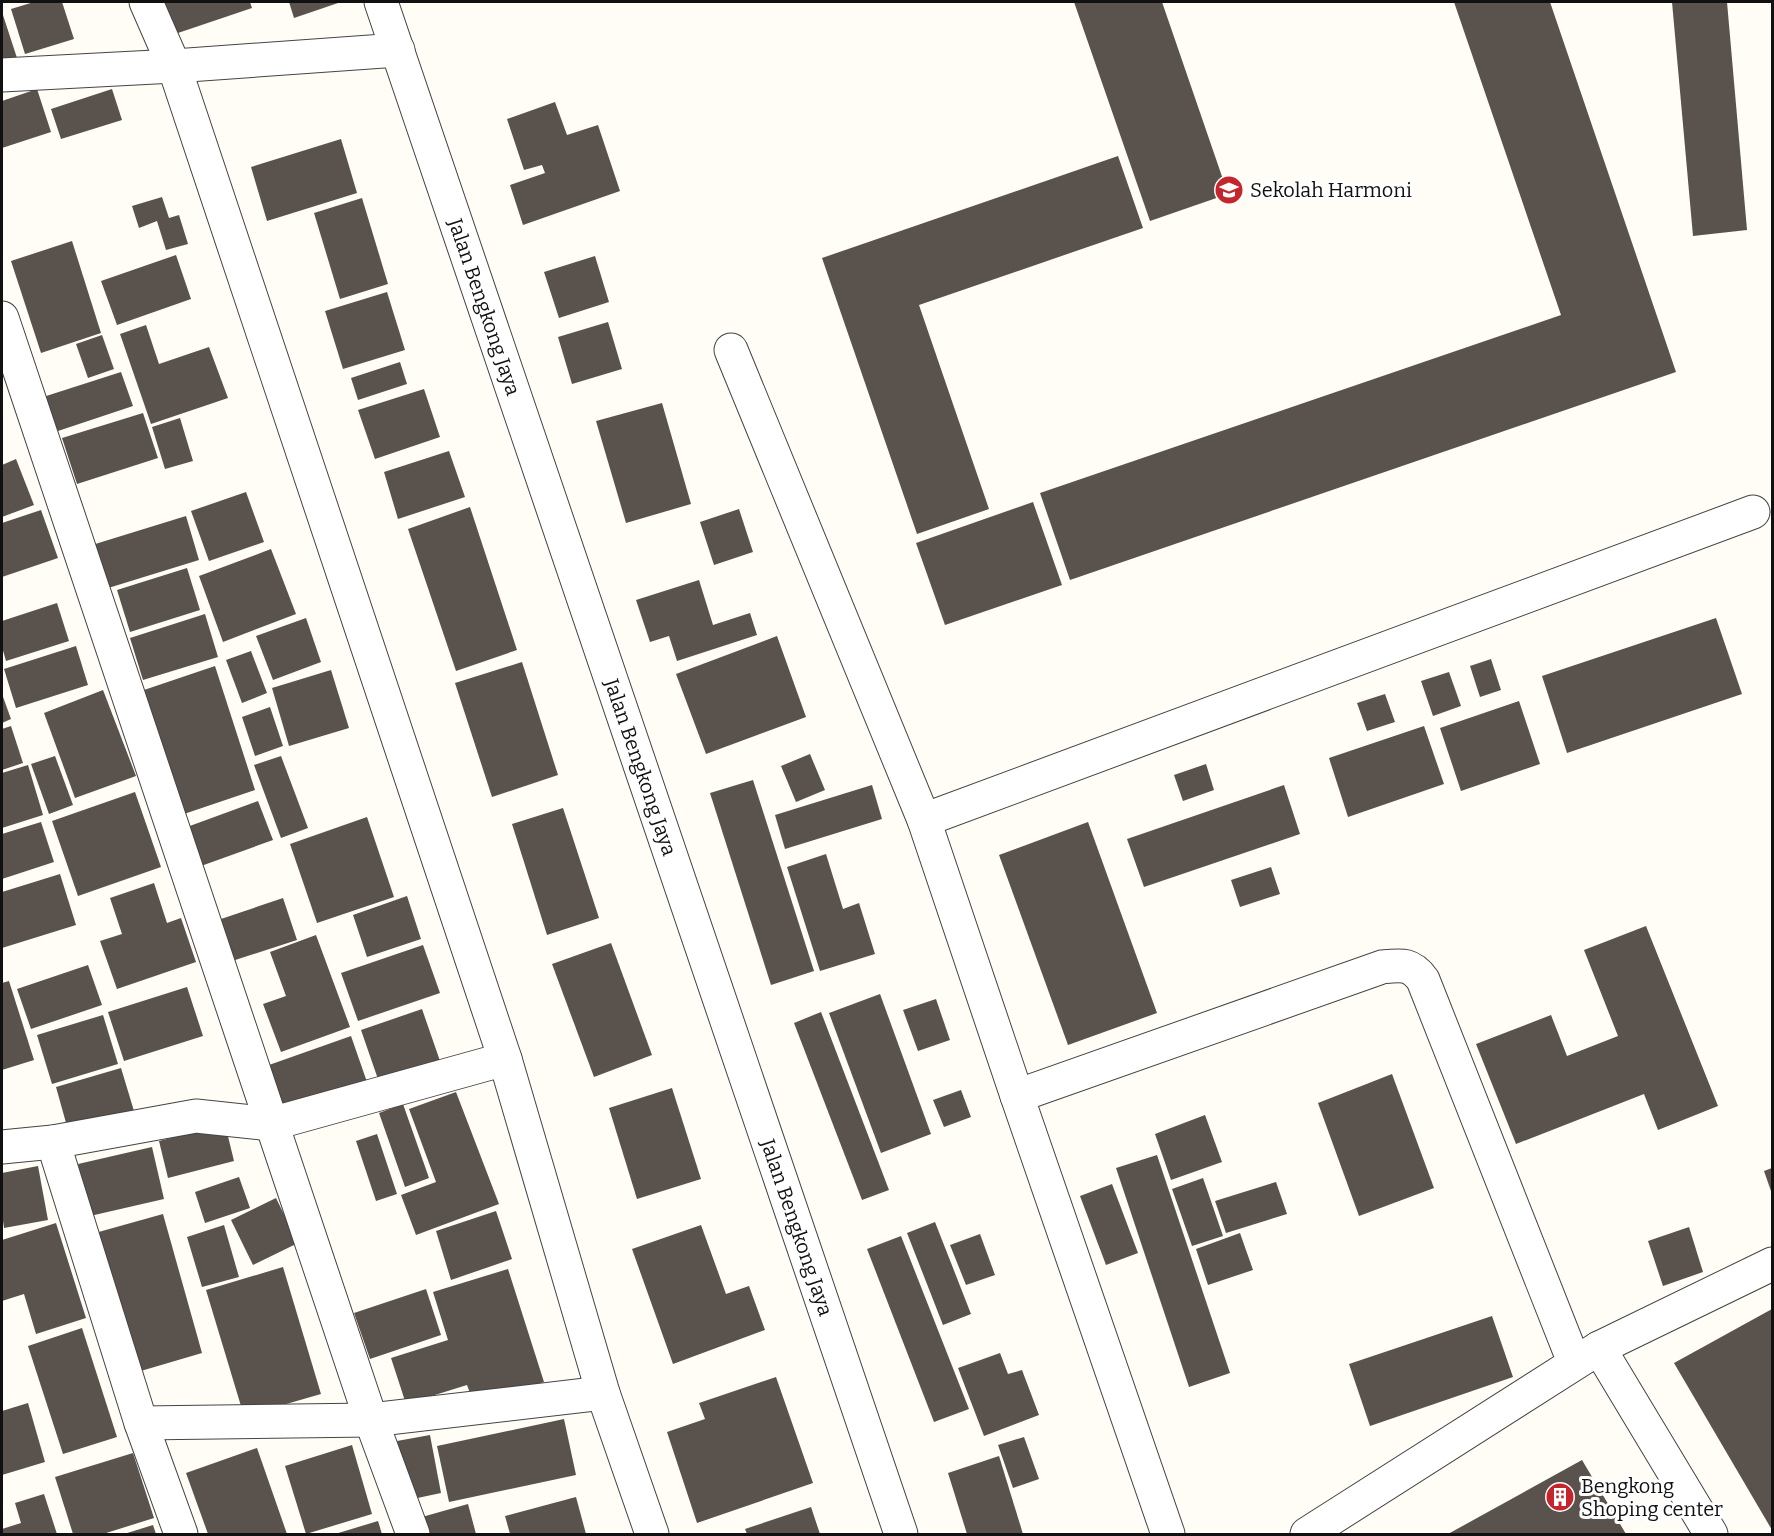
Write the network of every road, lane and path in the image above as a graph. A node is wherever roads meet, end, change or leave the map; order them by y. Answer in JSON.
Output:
{"nodes":[{"id":1,"x":146,"y":2,"type":"edge"},
{"id":2,"x":381,"y":2,"type":"edge"},
{"id":3,"x":398,"y":50,"type":"junction"},
{"id":4,"x":174,"y":66,"type":"junction"},
{"id":5,"x":2,"y":75,"type":"edge"},
{"id":6,"x":2,"y":318,"type":"edge"},
{"id":7,"x":731,"y":350,"type":"dead end"},
{"id":8,"x":1753,"y":512,"type":"dead end"},
{"id":9,"x":924,"y":820,"type":"junction"},
{"id":10,"x":505,"y":1059,"type":"junction"},
{"id":11,"x":1017,"y":1096,"type":"junction"},
{"id":12,"x":271,"y":1124,"type":"junction"},
{"id":13,"x":52,"y":1142,"type":"junction"},
{"id":14,"x":2,"y":1147,"type":"edge"},
{"id":15,"x":1773,"y":1264,"type":"edge"},
{"id":16,"x":1586,"y":1355,"type":"junction"},
{"id":17,"x":603,"y":1393,"type":"junction"},
{"id":18,"x":371,"y":1420,"type":"junction"},
{"id":19,"x":141,"y":1423,"type":"junction"},
{"id":20,"x":181,"y":1534,"type":"edge"},
{"id":21,"x":413,"y":1534,"type":"edge"},
{"id":22,"x":652,"y":1534,"type":"edge"},
{"id":23,"x":901,"y":1534,"type":"edge"},
{"id":24,"x":1168,"y":1534,"type":"edge"},
{"id":25,"x":1307,"y":1534,"type":"edge"},
{"id":26,"x":1711,"y":1534,"type":"edge"}],
"edges":[{"from":1,"to":4,"type":"street"},
{"from":2,"to":3,"type":"street","name":"Jalan Bengkong Jaya"},
{"from":3,"to":4,"type":"street"},
{"from":3,"to":23,"type":"street","name":"Jalan Bengkong Jaya"},
{"from":4,"to":5,"type":"street"},
{"from":4,"to":10,"type":"street"},
{"from":6,"to":12,"type":"street"},
{"from":7,"to":9,"type":"street"},
{"from":8,"to":9,"type":"street"},
{"from":9,"to":11,"type":"street"},
{"from":10,"to":12,"type":"street"},
{"from":10,"to":17,"type":"street"},
{"from":11,"to":16,"type":"street"},
{"from":11,"to":24,"type":"street"},
{"from":12,"to":13,"type":"street"},
{"from":12,"to":18,"type":"street"},
{"from":13,"to":14,"type":"street"},
{"from":13,"to":19,"type":"street"},
{"from":15,"to":16,"type":"street"},
{"from":16,"to":25,"type":"street"},
{"from":16,"to":26,"type":"street"},
{"from":17,"to":18,"type":"street"},
{"from":17,"to":22,"type":"street"},
{"from":18,"to":19,"type":"street"},
{"from":18,"to":21,"type":"street"},
{"from":19,"to":20,"type":"street"}]}
